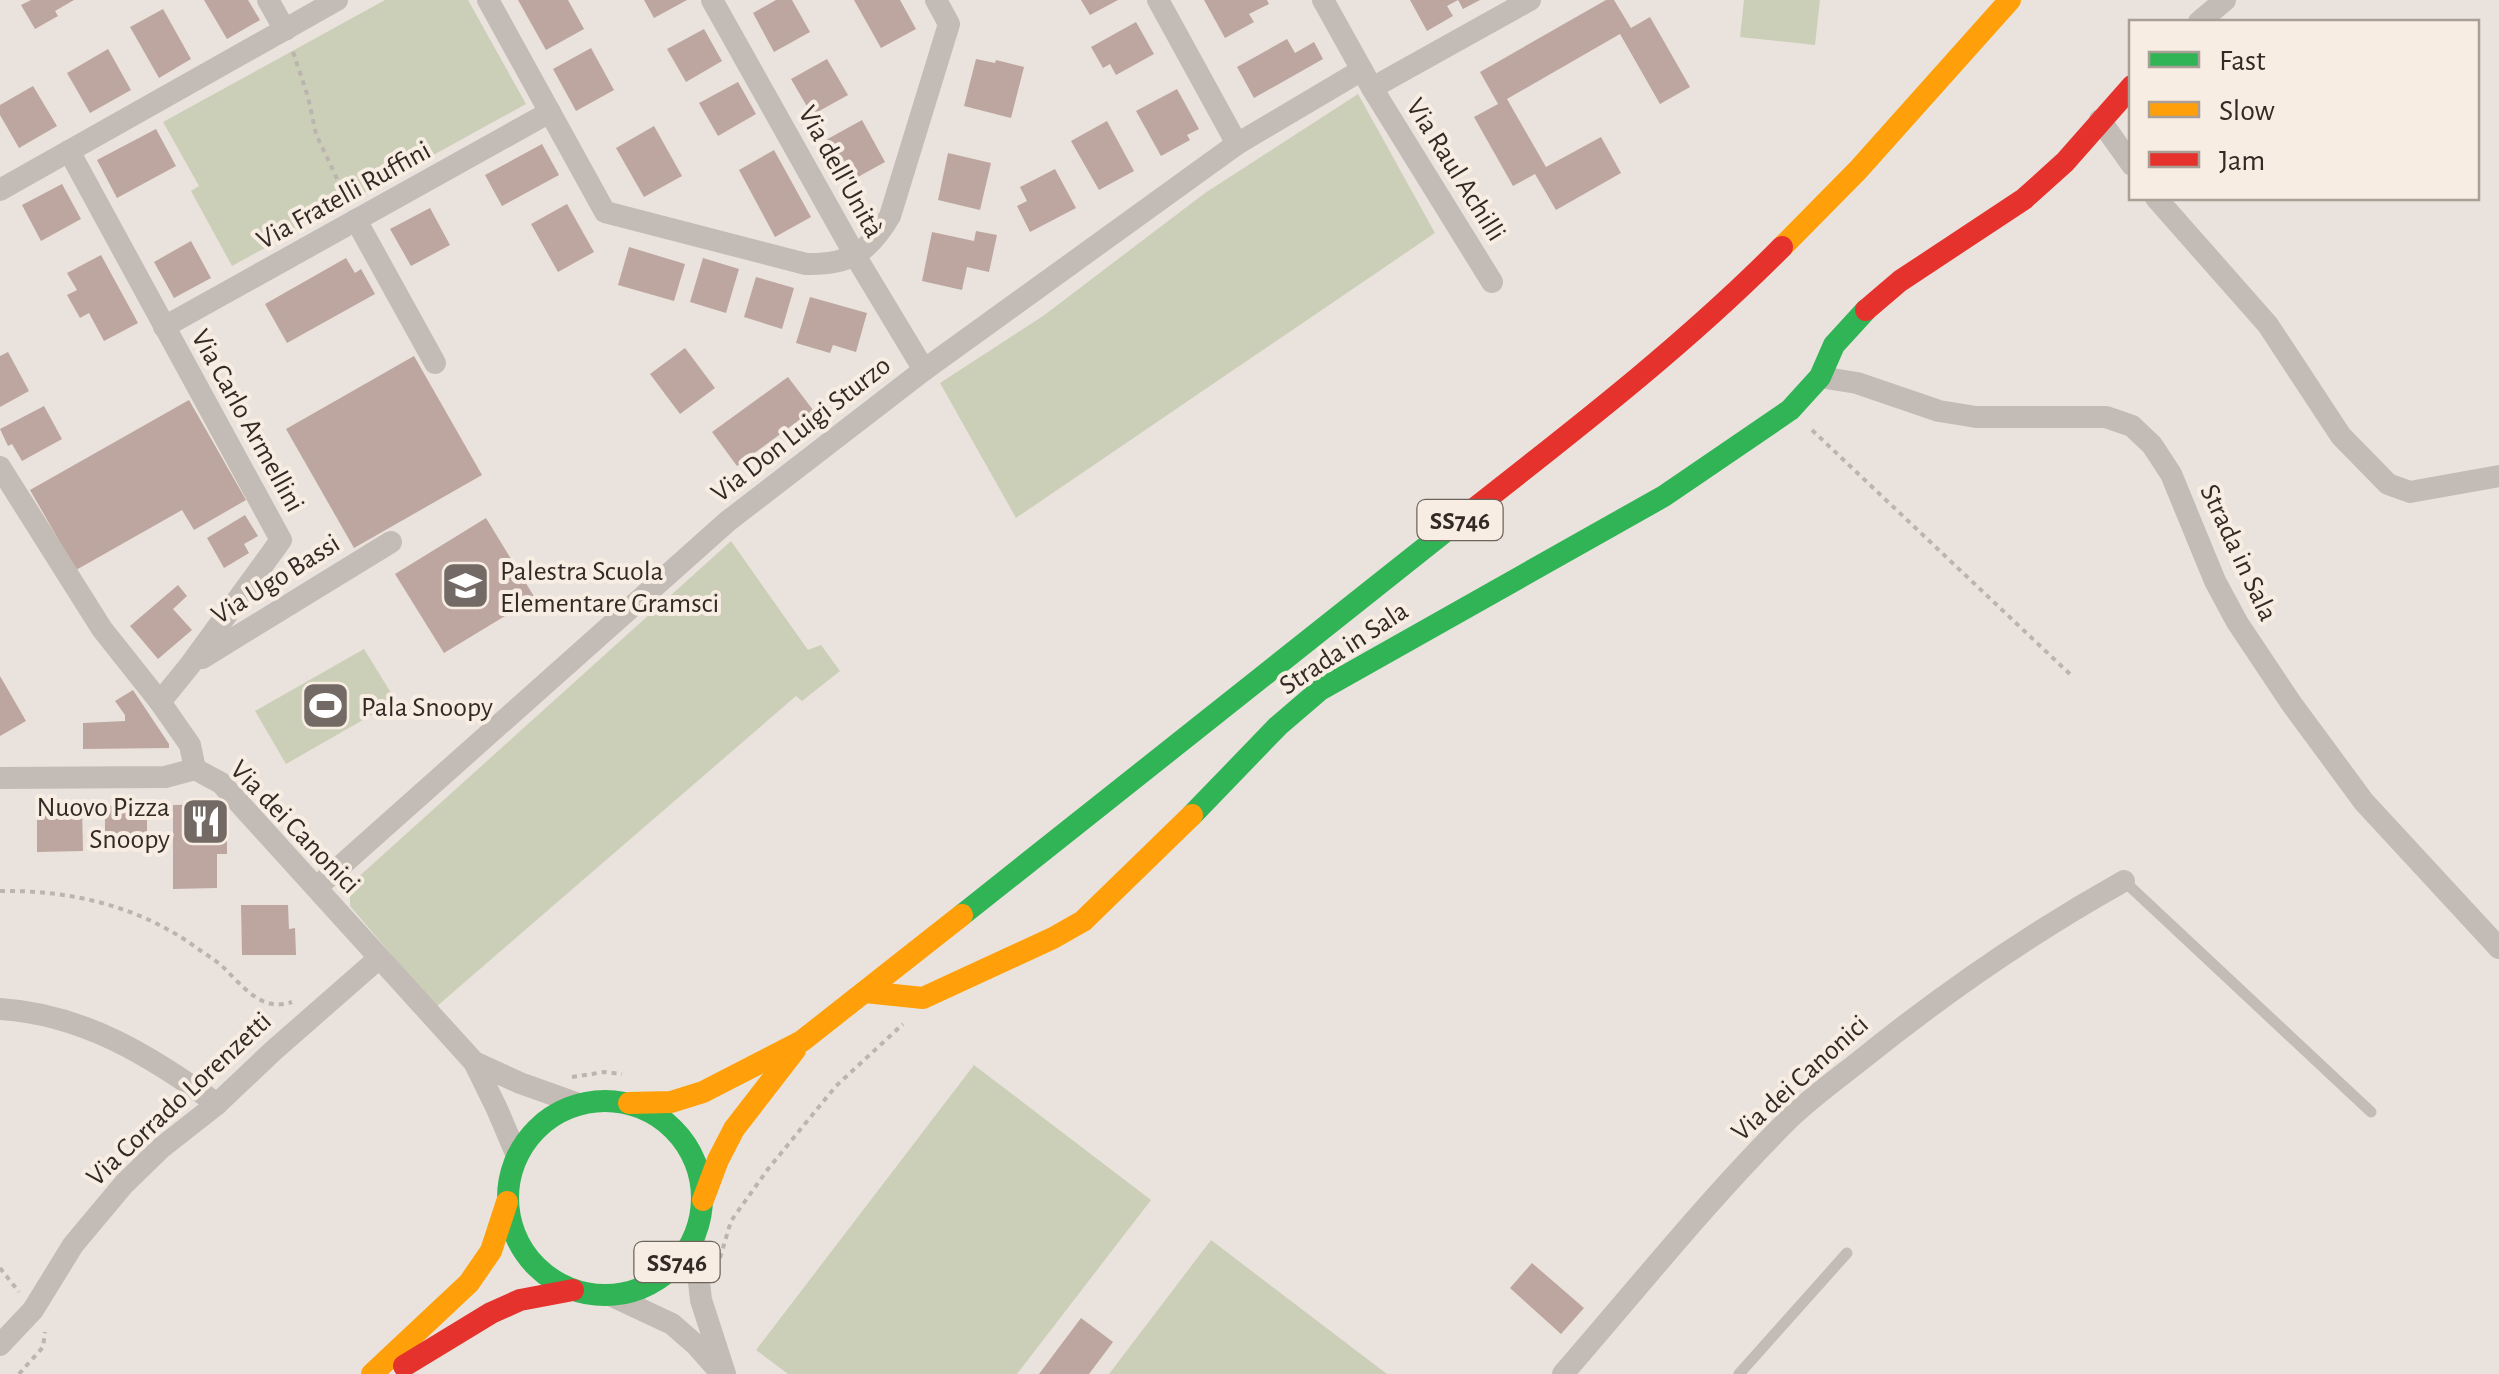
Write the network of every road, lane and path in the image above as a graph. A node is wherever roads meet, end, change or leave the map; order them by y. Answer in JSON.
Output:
{"nodes":[{"id":1,"x":268,"y":0,"type":"edge"},
{"id":2,"x":337,"y":0,"type":"edge"},
{"id":3,"x":488,"y":0,"type":"edge"},
{"id":4,"x":712,"y":0,"type":"edge"},
{"id":5,"x":936,"y":0,"type":"edge"},
{"id":6,"x":1158,"y":0,"type":"edge"},
{"id":7,"x":1323,"y":0,"type":"edge"},
{"id":8,"x":1530,"y":0,"type":"edge"},
{"id":9,"x":2010,"y":0,"type":"edge"},
{"id":10,"x":2225,"y":0,"type":"edge"},
{"id":11,"x":2201,"y":20,"type":"edge"},
{"id":12,"x":285,"y":30,"type":"junction"},
{"id":13,"x":1367,"y":79,"type":"junction"},
{"id":14,"x":2129,"y":89,"type":"edge"},
{"id":15,"x":550,"y":112,"type":"junction"},
{"id":16,"x":2100,"y":120,"type":"junction"},
{"id":17,"x":1238,"y":144,"type":"junction"},
{"id":18,"x":69,"y":151,"type":"junction"},
{"id":19,"x":2129,"y":161,"type":"edge"},
{"id":20,"x":0,"y":190,"type":"edge"},
{"id":21,"x":2158,"y":200,"type":"edge"},
{"id":22,"x":356,"y":220,"type":"junction"},
{"id":23,"x":856,"y":257,"type":"junction"},
{"id":24,"x":1492,"y":282,"type":"dead end"},
{"id":25,"x":164,"y":327,"type":"junction"},
{"id":26,"x":435,"y":363,"type":"dead end"},
{"id":27,"x":924,"y":370,"type":"junction"},
{"id":28,"x":1820,"y":376,"type":"junction"},
{"id":29,"x":1790,"y":410,"type":"junction"},
{"id":30,"x":0,"y":466,"type":"edge"},
{"id":31,"x":2499,"y":476,"type":"edge"},
{"id":32,"x":391,"y":542,"type":"dead end"},
{"id":33,"x":190,"y":665,"type":"junction"},
{"id":34,"x":2073,"y":677,"type":"dead end"},
{"id":35,"x":160,"y":702,"type":"junction"},
{"id":36,"x":195,"y":770,"type":"junction"},
{"id":37,"x":0,"y":778,"type":"edge"},
{"id":38,"x":2124,"y":880,"type":"joint"},
{"id":39,"x":317,"y":887,"type":"junction"},
{"id":40,"x":0,"y":891,"type":"edge"},
{"id":41,"x":2499,"y":948,"type":"edge"},
{"id":42,"x":378,"y":959,"type":"junction"},
{"id":43,"x":865,"y":992,"type":"junction"},
{"id":44,"x":303,"y":998,"type":"dead end"},
{"id":45,"x":922,"y":998,"type":"junction"},
{"id":46,"x":0,"y":1008,"type":"edge"},
{"id":47,"x":802,"y":1041,"type":"junction"},
{"id":48,"x":474,"y":1062,"type":"junction"},
{"id":49,"x":635,"y":1076,"type":"dead end"},
{"id":50,"x":570,"y":1077,"type":"dead end"},
{"id":51,"x":217,"y":1104,"type":"junction"},
{"id":52,"x":579,"y":1104,"type":"junction"},
{"id":53,"x":629,"y":1104,"type":"junction"},
{"id":54,"x":2372,"y":1112,"type":"dead end"},
{"id":55,"x":517,"y":1156,"type":"junction"},
{"id":56,"x":508,"y":1200,"type":"junction"},
{"id":57,"x":702,"y":1201,"type":"junction"},
{"id":58,"x":694,"y":1237,"type":"junction"},
{"id":59,"x":1847,"y":1252,"type":"dead end"},
{"id":60,"x":716,"y":1274,"type":"dead end"},
{"id":61,"x":573,"y":1290,"type":"junction"},
{"id":62,"x":610,"y":1295,"type":"junction"},
{"id":63,"x":0,"y":1345,"type":"edge"},
{"id":64,"x":372,"y":1374,"type":"edge"},
{"id":65,"x":390,"y":1374,"type":"edge"},
{"id":66,"x":724,"y":1374,"type":"edge"},
{"id":67,"x":1563,"y":1374,"type":"edge"},
{"id":68,"x":1738,"y":1374,"type":"edge"}],
"edges":[{"from":1,"to":12,"type":"street"},
{"from":2,"to":12,"type":"street"},
{"from":3,"to":15,"type":"street"},
{"from":4,"to":23,"type":"street","name":"Via dell'Unità"},
{"from":5,"to":23,"type":"street"},
{"from":6,"to":17,"type":"street"},
{"from":7,"to":13,"type":"street","name":"Via Raul Achilli"},
{"from":8,"to":13,"type":"street","name":"Via Raul Achilli"},
{"from":9,"to":43,"type":"main road","number":"SS746"},
{"from":10,"to":11,"type":"street"},
{"from":12,"to":18,"type":"street"},
{"from":12,"to":22,"type":"path"},
{"from":13,"to":17,"type":"street","name":"Via Don Luigi Sturzo"},
{"from":13,"to":24,"type":"street","name":"Via Raul Achilli"},
{"from":14,"to":16,"type":"main road","name":"Strada in Sala"},
{"from":15,"to":22,"type":"street","name":"Via Fratelli Ruffini"},
{"from":15,"to":23,"type":"street"},
{"from":16,"to":19,"type":"street"},
{"from":16,"to":28,"type":"main road","name":"Strada in Sala"},
{"from":17,"to":27,"type":"street","name":"Via Don Luigi Sturzo"},
{"from":18,"to":20,"type":"street"},
{"from":18,"to":25,"type":"street","name":"Via Carlo Armellini"},
{"from":21,"to":31,"type":"street"},
{"from":22,"to":25,"type":"street","name":"Via Fratelli Ruffini"},
{"from":22,"to":26,"type":"street"},
{"from":23,"to":27,"type":"street","name":"Via dell'Unità"},
{"from":25,"to":33,"type":"street","name":"Via Carlo Armellini"},
{"from":27,"to":39,"type":"street","name":"Via Don Luigi Sturzo"},
{"from":28,"to":29,"type":"main road","name":"Strada in Sala"},
{"from":28,"to":41,"type":"street","name":"Strada in Sala"},
{"from":29,"to":34,"type":"path"},
{"from":29,"to":45,"type":"main road","name":"Strada in Sala"},
{"from":30,"to":35,"type":"street","name":"Via dei Canonici"},
{"from":32,"to":33,"type":"street","name":"Via Ugo Bassi"},
{"from":33,"to":35,"type":"street","name":"Via Carlo Armellini"},
{"from":35,"to":36,"type":"street","name":"Via dei Canonici"},
{"from":36,"to":37,"type":"street"},
{"from":36,"to":39,"type":"street","name":"Via dei Canonici"},
{"from":38,"to":54,"type":"lane"},
{"from":38,"to":67,"type":"street","name":"Via dei Canonici"},
{"from":39,"to":42,"type":"street","name":"Via dei Canonici"},
{"from":40,"to":44,"type":"path"},
{"from":42,"to":48,"type":"street","name":"Via dei Canonici"},
{"from":42,"to":51,"type":"street","name":"Via Corrado Lorenzetti"},
{"from":43,"to":45,"type":"main road"},
{"from":43,"to":47,"type":"main road","number":"SS746"},
{"from":45,"to":60,"type":"path"},
{"from":46,"to":51,"type":"street"},
{"from":47,"to":53,"type":"main road","number":"SS746"},
{"from":47,"to":57,"type":"main road","number":"SS746"},
{"from":48,"to":52,"type":"street","name":"Via dei Canonici"},
{"from":48,"to":55,"type":"street","name":"Via dei Canonici"},
{"from":49,"to":50,"type":"path"},
{"from":51,"to":63,"type":"street","name":"Via Corrado Lorenzetti"},
{"from":52,"to":53,"type":"main road","number":"SS746"},
{"from":52,"to":55,"type":"main road","number":"SS746"},
{"from":53,"to":57,"type":"main road","number":"SS746"},
{"from":55,"to":56,"type":"main road","number":"SS746"},
{"from":56,"to":61,"type":"main road","number":"SS746"},
{"from":56,"to":64,"type":"main road","number":"SS746"},
{"from":57,"to":58,"type":"main road","number":"SS746"},
{"from":58,"to":62,"type":"main road","number":"SS746"},
{"from":58,"to":66,"type":"street"},
{"from":59,"to":68,"type":"lane"},
{"from":61,"to":62,"type":"main road","number":"SS746"},
{"from":61,"to":65,"type":"main road","number":"SS746"},
{"from":62,"to":66,"type":"street"}]}
